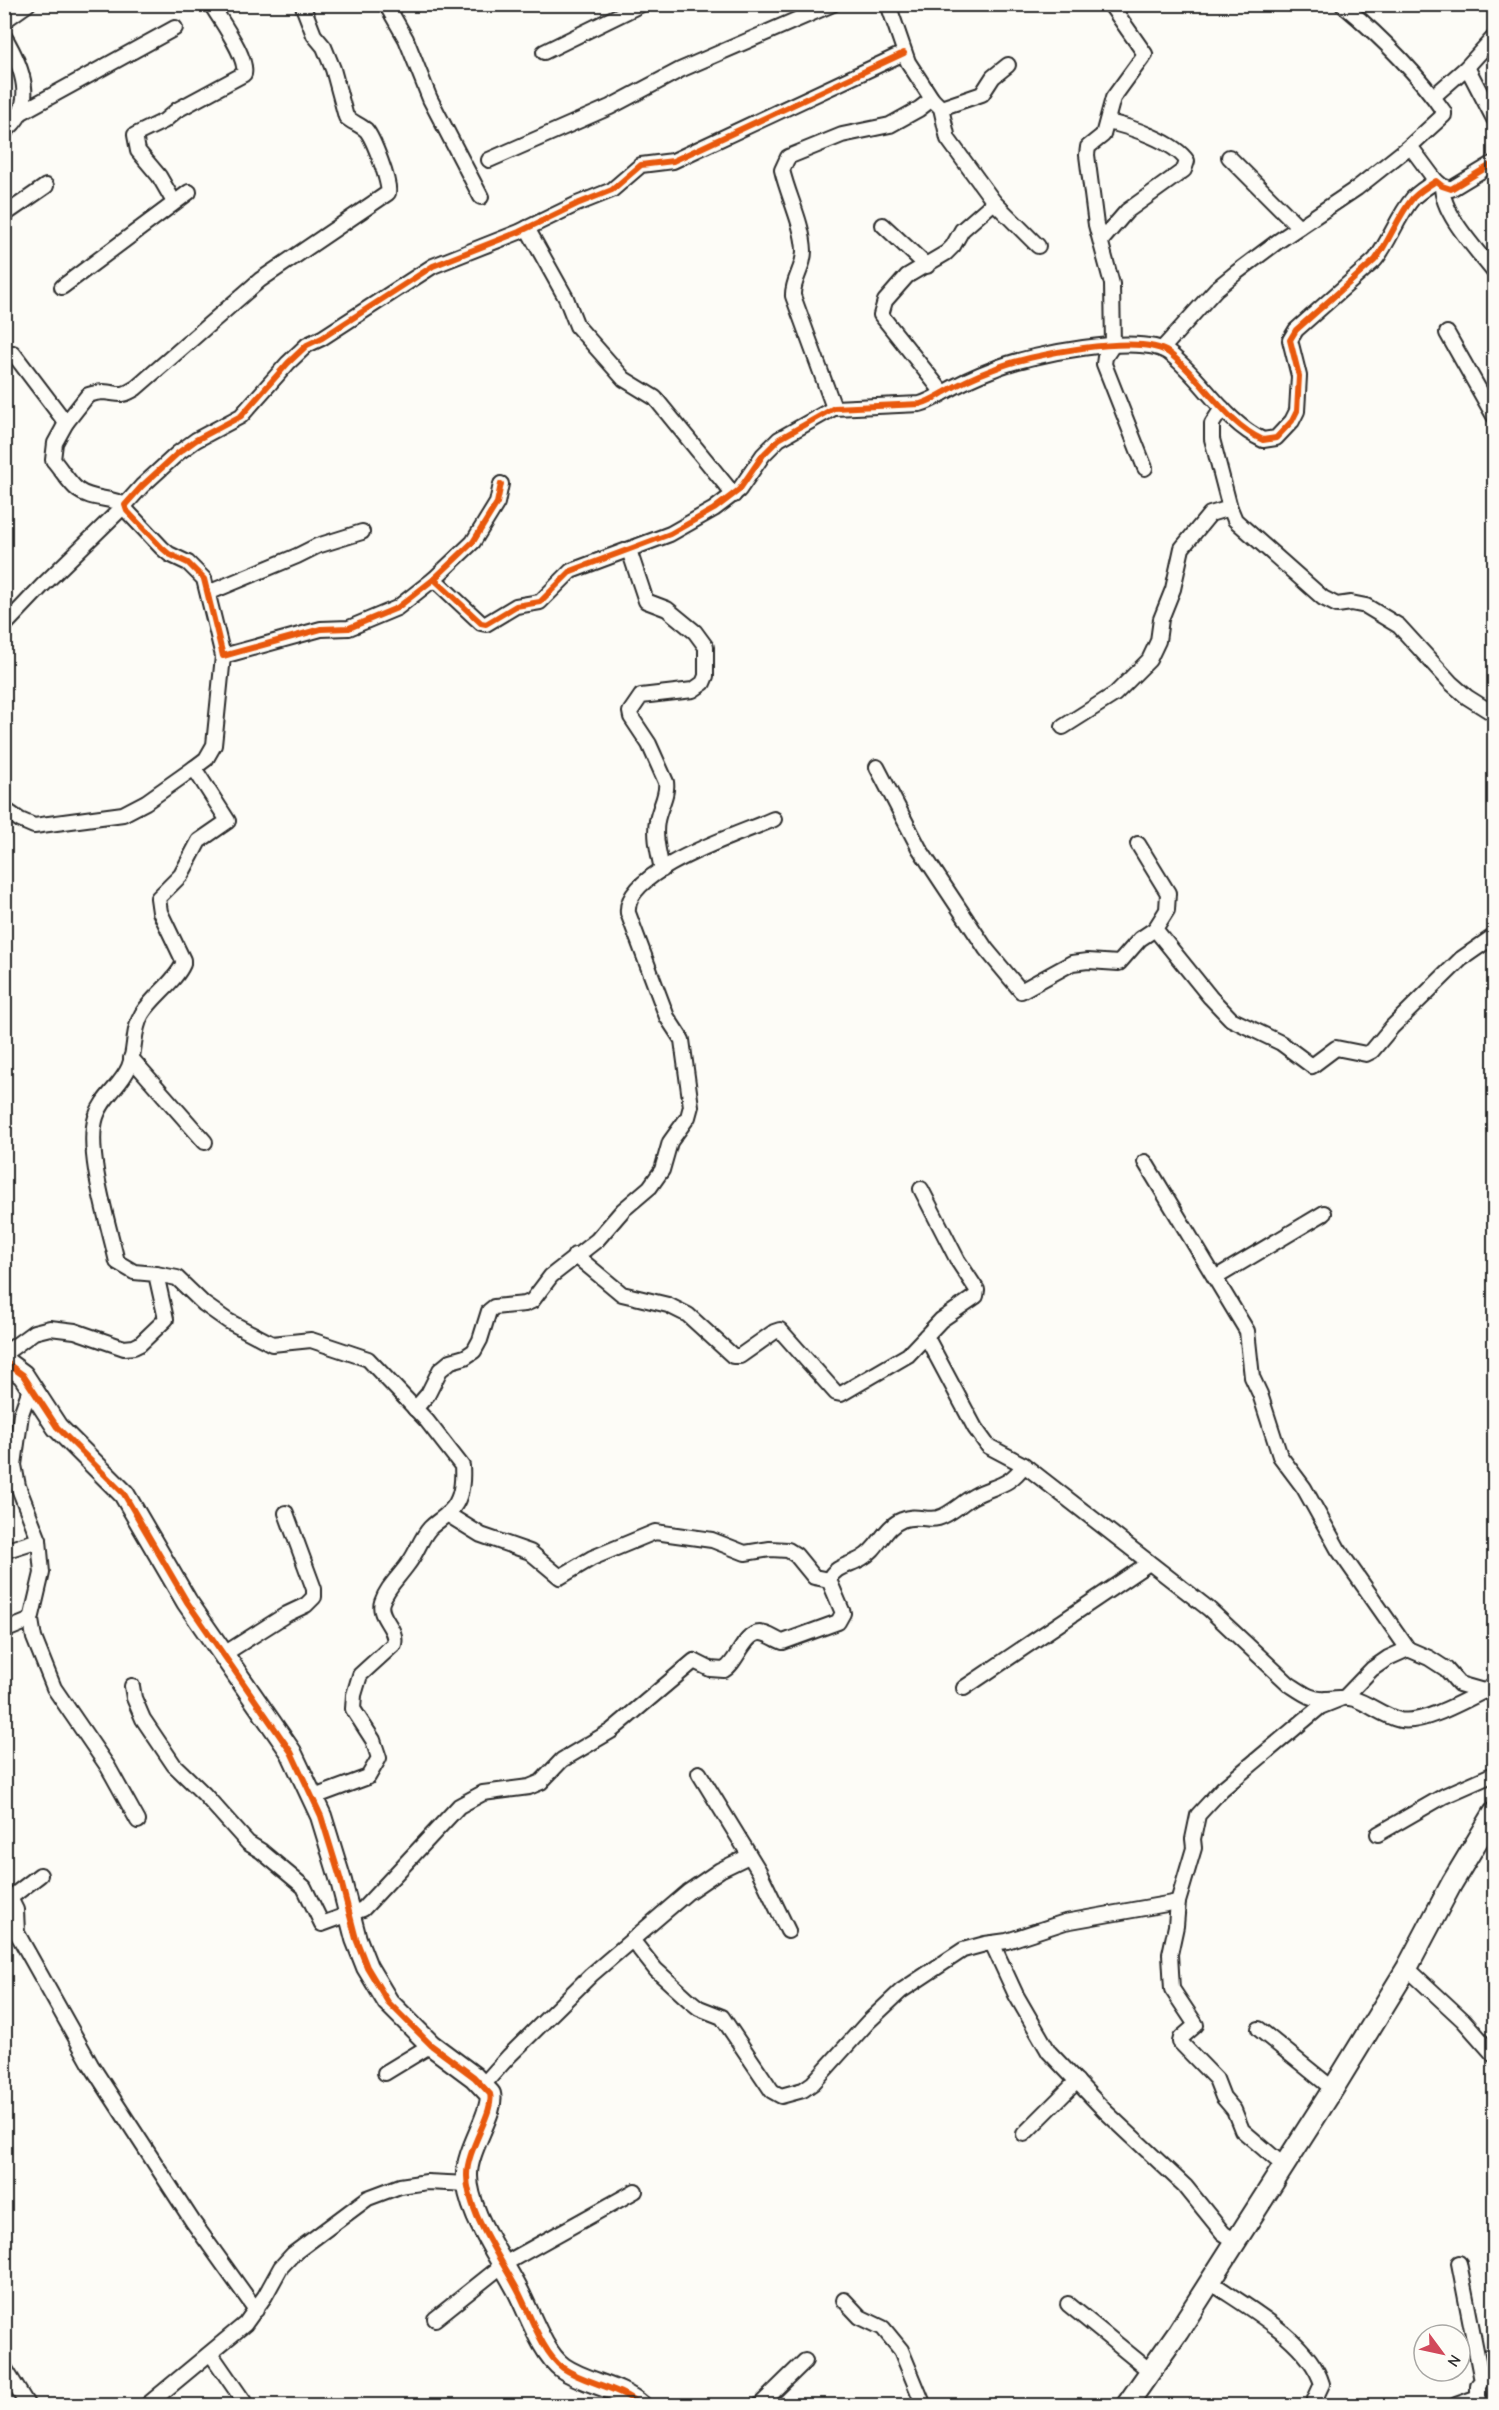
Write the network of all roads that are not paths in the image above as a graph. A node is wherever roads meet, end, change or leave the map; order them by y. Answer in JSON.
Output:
{"nodes":[{"id":1,"x":28,"y":4,"type":"edge"},
{"id":2,"x":211,"y":4,"type":"edge"},
{"id":3,"x":302,"y":4,"type":"edge"},
{"id":4,"x":386,"y":4,"type":"edge"},
{"id":5,"x":642,"y":4,"type":"edge"},
{"id":6,"x":833,"y":4,"type":"edge"},
{"id":7,"x":888,"y":4,"type":"edge"},
{"id":8,"x":1110,"y":4,"type":"edge"},
{"id":9,"x":1342,"y":4,"type":"edge"},
{"id":10,"x":4,"y":21,"type":"edge"},
{"id":11,"x":175,"y":28,"type":"dead end"},
{"id":12,"x":4,"y":36,"type":"edge"},
{"id":13,"x":1494,"y":37,"type":"edge"},
{"id":14,"x":544,"y":52,"type":"dead end"},
{"id":15,"x":904,"y":53,"type":"junction"},
{"id":16,"x":1008,"y":64,"type":"dead end"},
{"id":17,"x":1467,"y":68,"type":"junction"},
{"id":18,"x":1434,"y":96,"type":"junction"},
{"id":19,"x":936,"y":104,"type":"junction"},
{"id":20,"x":20,"y":113,"type":"junction"},
{"id":21,"x":1494,"y":119,"type":"edge"},
{"id":22,"x":1107,"y":122,"type":"junction"},
{"id":23,"x":4,"y":132,"type":"edge"},
{"id":24,"x":1410,"y":146,"type":"junction"},
{"id":25,"x":1230,"y":157,"type":"dead end"},
{"id":26,"x":489,"y":160,"type":"dead end"},
{"id":27,"x":1494,"y":163,"type":"edge"},
{"id":28,"x":1439,"y":183,"type":"junction"},
{"id":29,"x":46,"y":186,"type":"dead end"},
{"id":30,"x":189,"y":192,"type":"dead end"},
{"id":31,"x":481,"y":197,"type":"dead end"},
{"id":32,"x":174,"y":202,"type":"junction"},
{"id":33,"x":994,"y":202,"type":"junction"},
{"id":34,"x":4,"y":215,"type":"edge"},
{"id":35,"x":884,"y":225,"type":"dead end"},
{"id":36,"x":1299,"y":227,"type":"junction"},
{"id":37,"x":527,"y":228,"type":"junction"},
{"id":38,"x":1101,"y":241,"type":"junction"},
{"id":39,"x":1038,"y":246,"type":"dead end"},
{"id":40,"x":927,"y":266,"type":"junction"},
{"id":41,"x":1494,"y":272,"type":"edge"},
{"id":42,"x":62,"y":287,"type":"dead end"},
{"id":43,"x":1447,"y":333,"type":"dead end"},
{"id":44,"x":1113,"y":345,"type":"junction"},
{"id":45,"x":1162,"y":349,"type":"junction"},
{"id":46,"x":14,"y":353,"type":"dead end"},
{"id":47,"x":943,"y":393,"type":"junction"},
{"id":48,"x":834,"y":408,"type":"junction"},
{"id":49,"x":1222,"y":408,"type":"junction"},
{"id":50,"x":1494,"y":416,"type":"edge"},
{"id":51,"x":66,"y":423,"type":"junction"},
{"id":52,"x":1145,"y":468,"type":"dead end"},
{"id":53,"x":501,"y":484,"type":"dead end"},
{"id":54,"x":734,"y":495,"type":"junction"},
{"id":55,"x":125,"y":505,"type":"junction"},
{"id":56,"x":1230,"y":508,"type":"junction"},
{"id":57,"x":362,"y":532,"type":"dead end"},
{"id":58,"x":629,"y":550,"type":"junction"},
{"id":59,"x":434,"y":579,"type":"junction"},
{"id":60,"x":208,"y":593,"type":"junction"},
{"id":61,"x":4,"y":626,"type":"edge"},
{"id":62,"x":223,"y":656,"type":"junction"},
{"id":63,"x":1494,"y":714,"type":"edge"},
{"id":64,"x":1063,"y":727,"type":"dead end"},
{"id":65,"x":877,"y":767,"type":"dead end"},
{"id":66,"x":194,"y":768,"type":"junction"},
{"id":67,"x":4,"y":809,"type":"edge"},
{"id":68,"x":774,"y":819,"type":"dead end"},
{"id":69,"x":1138,"y":844,"type":"dead end"},
{"id":70,"x":662,"y":870,"type":"junction"},
{"id":71,"x":1155,"y":929,"type":"junction"},
{"id":72,"x":1494,"y":936,"type":"edge"},
{"id":73,"x":131,"y":1058,"type":"junction"},
{"id":74,"x":204,"y":1142,"type":"dead end"},
{"id":75,"x":1144,"y":1162,"type":"dead end"},
{"id":76,"x":921,"y":1189,"type":"dead end"},
{"id":77,"x":1324,"y":1213,"type":"dead end"},
{"id":78,"x":575,"y":1255,"type":"junction"},
{"id":79,"x":156,"y":1274,"type":"junction"},
{"id":80,"x":1215,"y":1278,"type":"junction"},
{"id":81,"x":926,"y":1336,"type":"junction"},
{"id":82,"x":4,"y":1354,"type":"edge"},
{"id":83,"x":4,"y":1362,"type":"edge"},
{"id":84,"x":31,"y":1386,"type":"junction"},
{"id":85,"x":415,"y":1409,"type":"junction"},
{"id":86,"x":1024,"y":1465,"type":"junction"},
{"id":87,"x":286,"y":1514,"type":"dead end"},
{"id":88,"x":447,"y":1514,"type":"junction"},
{"id":89,"x":39,"y":1540,"type":"junction"},
{"id":90,"x":4,"y":1551,"type":"edge"},
{"id":91,"x":1149,"y":1563,"type":"junction"},
{"id":92,"x":829,"y":1580,"type":"junction"},
{"id":93,"x":31,"y":1620,"type":"junction"},
{"id":94,"x":4,"y":1631,"type":"edge"},
{"id":95,"x":1408,"y":1649,"type":"junction"},
{"id":96,"x":224,"y":1654,"type":"junction"},
{"id":97,"x":132,"y":1686,"type":"dead end"},
{"id":98,"x":964,"y":1688,"type":"dead end"},
{"id":99,"x":1490,"y":1691,"type":"edge"},
{"id":100,"x":1345,"y":1697,"type":"junction"},
{"id":101,"x":699,"y":1773,"type":"dead end"},
{"id":102,"x":1494,"y":1774,"type":"edge"},
{"id":103,"x":314,"y":1797,"type":"junction"},
{"id":104,"x":1494,"y":1813,"type":"edge"},
{"id":105,"x":138,"y":1821,"type":"dead end"},
{"id":106,"x":1378,"y":1834,"type":"dead end"},
{"id":107,"x":749,"y":1856,"type":"junction"},
{"id":108,"x":40,"y":1875,"type":"dead end"},
{"id":109,"x":7,"y":1899,"type":"edge"},
{"id":110,"x":1178,"y":1902,"type":"junction"},
{"id":111,"x":350,"y":1916,"type":"junction"},
{"id":112,"x":788,"y":1930,"type":"dead end"},
{"id":113,"x":633,"y":1941,"type":"junction"},
{"id":114,"x":992,"y":1943,"type":"junction"},
{"id":115,"x":1407,"y":1968,"type":"junction"},
{"id":116,"x":1259,"y":2030,"type":"dead end"},
{"id":117,"x":431,"y":2045,"type":"junction"},
{"id":118,"x":1494,"y":2055,"type":"edge"},
{"id":119,"x":385,"y":2073,"type":"dead end"},
{"id":120,"x":1077,"y":2081,"type":"junction"},
{"id":121,"x":483,"y":2085,"type":"junction"},
{"id":122,"x":1333,"y":2089,"type":"junction"},
{"id":123,"x":1024,"y":2134,"type":"dead end"},
{"id":124,"x":1284,"y":2166,"type":"junction"},
{"id":125,"x":468,"y":2184,"type":"junction"},
{"id":126,"x":635,"y":2192,"type":"dead end"},
{"id":127,"x":1235,"y":2241,"type":"junction"},
{"id":128,"x":1459,"y":2263,"type":"dead end"},
{"id":129,"x":504,"y":2264,"type":"junction"},
{"id":130,"x":1209,"y":2281,"type":"junction"},
{"id":131,"x":844,"y":2300,"type":"dead end"},
{"id":132,"x":1068,"y":2304,"type":"dead end"},
{"id":133,"x":255,"y":2310,"type":"junction"},
{"id":134,"x":435,"y":2319,"type":"dead end"},
{"id":135,"x":211,"y":2354,"type":"junction"},
{"id":136,"x":805,"y":2361,"type":"dead end"},
{"id":137,"x":4,"y":2367,"type":"edge"},
{"id":138,"x":1150,"y":2372,"type":"junction"},
{"id":139,"x":1480,"y":2402,"type":"edge"},
{"id":140,"x":1456,"y":2405,"type":"edge"},
{"id":141,"x":28,"y":2406,"type":"edge"},
{"id":142,"x":146,"y":2406,"type":"edge"},
{"id":143,"x":247,"y":2406,"type":"edge"},
{"id":144,"x":641,"y":2406,"type":"edge"},
{"id":145,"x":759,"y":2406,"type":"edge"},
{"id":146,"x":924,"y":2406,"type":"edge"},
{"id":147,"x":1126,"y":2406,"type":"edge"},
{"id":148,"x":1318,"y":2406,"type":"edge"}],
"edges":[{"from":1,"to":10,"type":"street"},
{"from":2,"to":32,"type":"street"},
{"from":3,"to":51,"type":"street"},
{"from":4,"to":31,"type":"street"},
{"from":5,"to":14,"type":"street"},
{"from":6,"to":26,"type":"street"},
{"from":7,"to":15,"type":"street"},
{"from":8,"to":22,"type":"street"},
{"from":9,"to":18,"type":"street"},
{"from":11,"to":20,"type":"street"},
{"from":12,"to":20,"type":"street"},
{"from":13,"to":17,"type":"street"},
{"from":15,"to":19,"type":"street"},
{"from":15,"to":37,"type":"street"},
{"from":16,"to":19,"type":"street"},
{"from":17,"to":18,"type":"street"},
{"from":17,"to":21,"type":"street"},
{"from":18,"to":24,"type":"street"},
{"from":19,"to":33,"type":"street"},
{"from":19,"to":48,"type":"street"},
{"from":20,"to":23,"type":"street"},
{"from":22,"to":38,"type":"street"},
{"from":22,"to":38,"type":"street"},
{"from":24,"to":28,"type":"street"},
{"from":24,"to":36,"type":"street"},
{"from":25,"to":36,"type":"street"},
{"from":27,"to":28,"type":"street"},
{"from":28,"to":41,"type":"street"},
{"from":28,"to":49,"type":"street"},
{"from":29,"to":34,"type":"street"},
{"from":30,"to":32,"type":"street"},
{"from":32,"to":42,"type":"street"},
{"from":33,"to":39,"type":"street"},
{"from":33,"to":40,"type":"street"},
{"from":35,"to":40,"type":"street"},
{"from":36,"to":45,"type":"street"},
{"from":37,"to":54,"type":"street"},
{"from":37,"to":55,"type":"street"},
{"from":38,"to":44,"type":"street"},
{"from":40,"to":47,"type":"street"},
{"from":43,"to":50,"type":"street"},
{"from":44,"to":45,"type":"street"},
{"from":44,"to":47,"type":"street"},
{"from":44,"to":52,"type":"street"},
{"from":45,"to":49,"type":"street"},
{"from":46,"to":51,"type":"street"},
{"from":47,"to":48,"type":"street"},
{"from":48,"to":54,"type":"street"},
{"from":49,"to":56,"type":"street"},
{"from":51,"to":55,"type":"street"},
{"from":53,"to":59,"type":"street"},
{"from":54,"to":58,"type":"street"},
{"from":55,"to":60,"type":"street"},
{"from":55,"to":61,"type":"street"},
{"from":56,"to":63,"type":"street"},
{"from":56,"to":64,"type":"street"},
{"from":57,"to":60,"type":"street"},
{"from":58,"to":59,"type":"street"},
{"from":58,"to":70,"type":"street"},
{"from":59,"to":62,"type":"street"},
{"from":60,"to":62,"type":"street"},
{"from":62,"to":66,"type":"street"},
{"from":65,"to":71,"type":"street"},
{"from":66,"to":67,"type":"street"},
{"from":66,"to":73,"type":"street"},
{"from":68,"to":70,"type":"street"},
{"from":69,"to":71,"type":"street"},
{"from":70,"to":78,"type":"street"},
{"from":71,"to":72,"type":"street"},
{"from":73,"to":74,"type":"street"},
{"from":73,"to":79,"type":"street"},
{"from":75,"to":80,"type":"street"},
{"from":76,"to":81,"type":"street"},
{"from":77,"to":80,"type":"street"},
{"from":78,"to":81,"type":"street"},
{"from":78,"to":85,"type":"street"},
{"from":79,"to":82,"type":"street"},
{"from":79,"to":85,"type":"street"},
{"from":80,"to":95,"type":"street"},
{"from":81,"to":86,"type":"street"},
{"from":83,"to":84,"type":"street"},
{"from":84,"to":89,"type":"street"},
{"from":84,"to":96,"type":"street"},
{"from":85,"to":88,"type":"street"},
{"from":86,"to":91,"type":"street"},
{"from":86,"to":92,"type":"street"},
{"from":87,"to":96,"type":"street"},
{"from":88,"to":92,"type":"street"},
{"from":88,"to":103,"type":"street"},
{"from":89,"to":90,"type":"street"},
{"from":89,"to":93,"type":"street"},
{"from":91,"to":98,"type":"street"},
{"from":91,"to":100,"type":"street"},
{"from":92,"to":111,"type":"street"},
{"from":93,"to":94,"type":"street"},
{"from":93,"to":105,"type":"street"},
{"from":95,"to":99,"type":"street"},
{"from":95,"to":100,"type":"street"},
{"from":96,"to":103,"type":"street"},
{"from":97,"to":111,"type":"street"},
{"from":99,"to":100,"type":"street"},
{"from":100,"to":110,"type":"street"},
{"from":101,"to":107,"type":"street"},
{"from":102,"to":106,"type":"street"},
{"from":103,"to":111,"type":"street"},
{"from":104,"to":115,"type":"street"},
{"from":107,"to":112,"type":"street"},
{"from":107,"to":113,"type":"street"},
{"from":108,"to":109,"type":"street"},
{"from":109,"to":133,"type":"street"},
{"from":110,"to":114,"type":"street"},
{"from":110,"to":124,"type":"street"},
{"from":111,"to":117,"type":"street"},
{"from":113,"to":114,"type":"street"},
{"from":113,"to":121,"type":"street"},
{"from":114,"to":120,"type":"street"},
{"from":115,"to":118,"type":"street"},
{"from":115,"to":122,"type":"street"},
{"from":116,"to":122,"type":"street"},
{"from":117,"to":119,"type":"street"},
{"from":117,"to":121,"type":"street"},
{"from":120,"to":123,"type":"street"},
{"from":120,"to":127,"type":"street"},
{"from":121,"to":125,"type":"street"},
{"from":122,"to":124,"type":"street"},
{"from":124,"to":127,"type":"street"},
{"from":125,"to":129,"type":"street"},
{"from":125,"to":133,"type":"street"},
{"from":126,"to":129,"type":"street"},
{"from":127,"to":130,"type":"street"},
{"from":128,"to":139,"type":"street"},
{"from":129,"to":134,"type":"street"},
{"from":129,"to":144,"type":"street"},
{"from":130,"to":138,"type":"street"},
{"from":130,"to":148,"type":"street"},
{"from":131,"to":146,"type":"street"},
{"from":132,"to":138,"type":"street"},
{"from":133,"to":135,"type":"street"},
{"from":135,"to":142,"type":"street"},
{"from":135,"to":143,"type":"street"},
{"from":136,"to":145,"type":"street"},
{"from":137,"to":141,"type":"street"},
{"from":138,"to":147,"type":"street"},
{"from":139,"to":140,"type":"street"}]}
